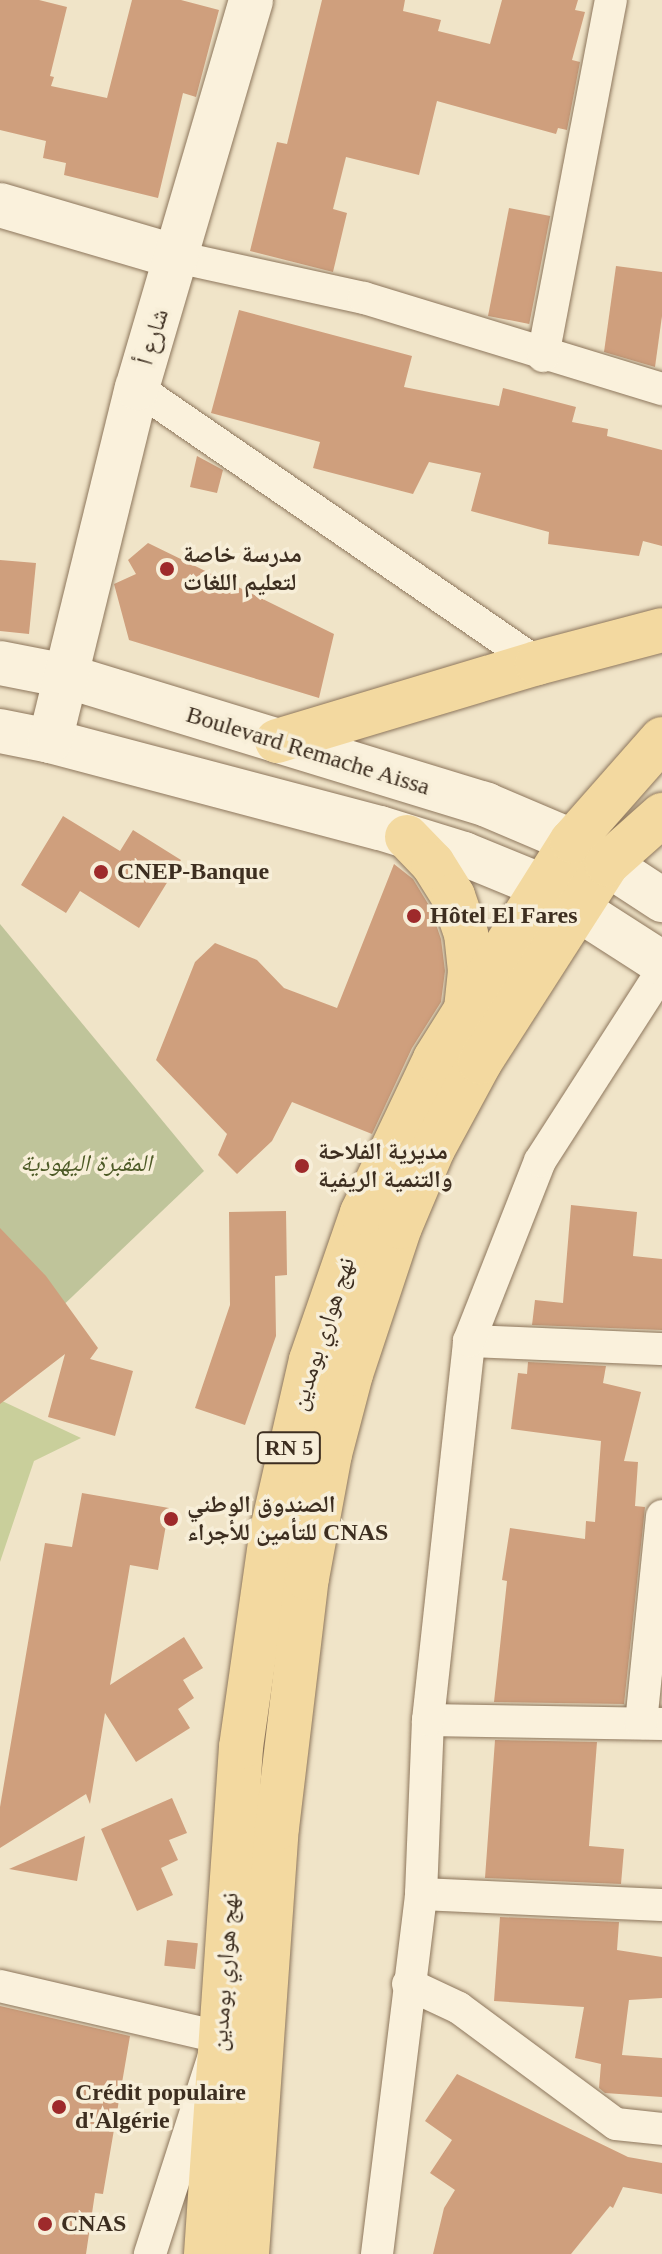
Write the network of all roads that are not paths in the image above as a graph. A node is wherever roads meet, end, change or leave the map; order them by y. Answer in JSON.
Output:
{"nodes":[{"id":1,"x":251,"y":0,"type":"edge"},
{"id":2,"x":611,"y":0,"type":"edge"},
{"id":3,"x":0,"y":205,"type":"edge"},
{"id":4,"x":177,"y":257,"type":"junction"},
{"id":5,"x":543,"y":356,"type":"junction"},
{"id":6,"x":137,"y":388,"type":"junction"},
{"id":7,"x":662,"y":389,"type":"edge"},
{"id":8,"x":662,"y":630,"type":"edge"},
{"id":9,"x":0,"y":663,"type":"edge"},
{"id":10,"x":537,"y":663,"type":"junction"},
{"id":11,"x":66,"y":676,"type":"junction"},
{"id":12,"x":0,"y":731,"type":"edge"},
{"id":13,"x":662,"y":739,"type":"edge"},
{"id":14,"x":50,"y":741,"type":"junction"},
{"id":15,"x":277,"y":741,"type":"junction"},
{"id":16,"x":662,"y":815,"type":"edge"},
{"id":17,"x":407,"y":837,"type":"junction"},
{"id":18,"x":589,"y":852,"type":"junction"},
{"id":19,"x":559,"y":897,"type":"junction"},
{"id":20,"x":662,"y":900,"type":"edge"},
{"id":21,"x":662,"y":963,"type":"edge"},
{"id":22,"x":662,"y":971,"type":"edge"},
{"id":23,"x":466,"y":1009,"type":"junction"},
{"id":24,"x":469,"y":1341,"type":"junction"},
{"id":25,"x":662,"y":1349,"type":"edge"},
{"id":26,"x":662,"y":1516,"type":"edge"},
{"id":27,"x":428,"y":1720,"type":"junction"},
{"id":28,"x":651,"y":1724,"type":"edge"},
{"id":29,"x":421,"y":1894,"type":"junction"},
{"id":30,"x":662,"y":1905,"type":"edge"},
{"id":31,"x":408,"y":1984,"type":"junction"},
{"id":32,"x":0,"y":1986,"type":"edge"},
{"id":33,"x":220,"y":2037,"type":"junction"},
{"id":34,"x":662,"y":2129,"type":"edge"},
{"id":35,"x":150,"y":2254,"type":"edge"},
{"id":36,"x":206,"y":2254,"type":"edge"},
{"id":37,"x":247,"y":2254,"type":"edge"},
{"id":38,"x":377,"y":2254,"type":"edge"}],
"edges":[{"from":1,"to":4,"type":"main road","name":"شارع أ"},
{"from":2,"to":5,"type":"street"},
{"from":3,"to":4,"type":"main road"},
{"from":4,"to":5,"type":"street"},
{"from":4,"to":6,"type":"main road","name":"شارع أ"},
{"from":5,"to":7,"type":"street"},
{"from":6,"to":10,"type":"street"},
{"from":6,"to":11,"type":"main road","name":"شارع أ"},
{"from":8,"to":10,"type":"main road"},
{"from":9,"to":11,"type":"main road","name":"Boulevard Remache Aissa"},
{"from":10,"to":15,"type":"main road"},
{"from":11,"to":14,"type":"main road","name":"شارع أ"},
{"from":11,"to":15,"type":"main road","name":"Boulevard Remache Aissa"},
{"from":12,"to":14,"type":"main road"},
{"from":13,"to":18,"type":"main road","name":"نهج هواري بومدين","number":"RN 5"},
{"from":14,"to":17,"type":"main road"},
{"from":15,"to":18,"type":"main road","name":"Boulevard Remache Aissa"},
{"from":16,"to":18,"type":"main road","name":"نهج هواري بومدين","number":"RN 5"},
{"from":17,"to":19,"type":"main road"},
{"from":17,"to":23,"type":"main road"},
{"from":18,"to":19,"type":"main road","name":"نهج هواري بومدين","number":"RN 5"},
{"from":18,"to":20,"type":"main road","name":"Boulevard Remache Aissa"},
{"from":19,"to":21,"type":"main road"},
{"from":19,"to":23,"type":"main road","name":"نهج هواري بومدين","number":"RN 5"},
{"from":19,"to":37,"type":"main road","name":"نهج هواري بومدين","number":"RN 5"},
{"from":22,"to":24,"type":"street"},
{"from":23,"to":33,"type":"main road","name":"نهج هواري بومدين","number":"RN 5"},
{"from":24,"to":25,"type":"street"},
{"from":24,"to":27,"type":"street"},
{"from":26,"to":28,"type":"street"},
{"from":27,"to":28,"type":"street"},
{"from":27,"to":29,"type":"street"},
{"from":29,"to":30,"type":"street"},
{"from":29,"to":31,"type":"street"},
{"from":31,"to":34,"type":"street"},
{"from":31,"to":38,"type":"street"},
{"from":32,"to":33,"type":"street"},
{"from":33,"to":35,"type":"street"},
{"from":33,"to":36,"type":"main road","name":"نهج هواري بومدين","number":"RN 5"}]}
